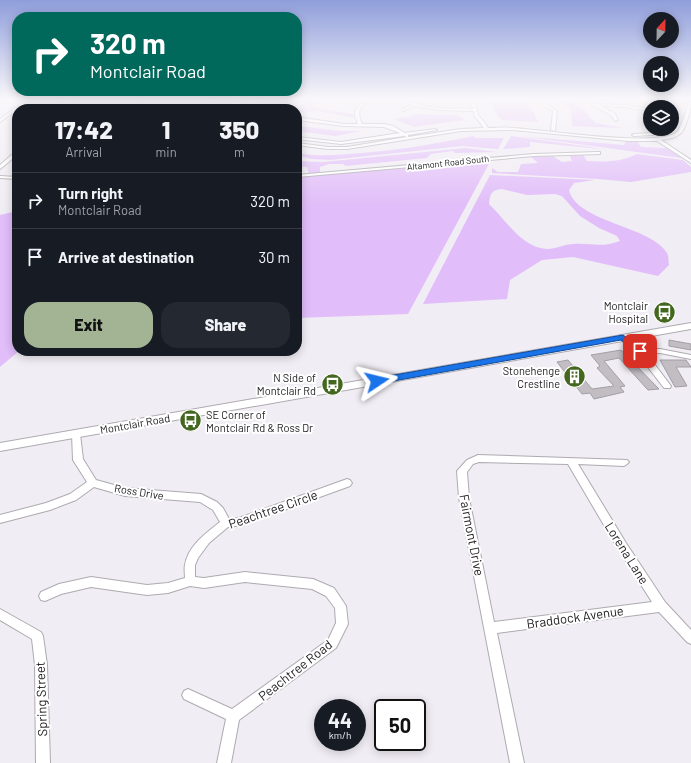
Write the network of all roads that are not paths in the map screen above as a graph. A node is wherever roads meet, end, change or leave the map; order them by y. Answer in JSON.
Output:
{"nodes":[{"id":1,"x":405,"y":134,"type":"edge"},
{"id":2,"x":401,"y":135,"type":"edge"},
{"id":3,"x":435,"y":135,"type":"edge"},
{"id":4,"x":570,"y":135,"type":"edge"},
{"id":5,"x":650,"y":136,"type":"edge"},
{"id":6,"x":673,"y":136,"type":"edge"},
{"id":7,"x":302,"y":139,"type":"edge"},
{"id":8,"x":411,"y":139,"type":"junction"},
{"id":9,"x":657,"y":140,"type":"junction"},
{"id":10,"x":302,"y":145,"type":"edge"},
{"id":11,"x":598,"y":153,"type":"dead end"},
{"id":12,"x":12,"y":158,"type":"edge"},
{"id":13,"x":691,"y":162,"type":"edge"},
{"id":14,"x":0,"y":168,"type":"edge"},
{"id":15,"x":302,"y":176,"type":"edge"},
{"id":16,"x":0,"y":177,"type":"edge"},
{"id":17,"x":12,"y":178,"type":"edge"},
{"id":18,"x":691,"y":326,"type":"edge"},
{"id":19,"x":623,"y":337,"type":"junction"},
{"id":20,"x":640,"y":351,"type":"junction"},
{"id":21,"x":691,"y":357,"type":"edge"},
{"id":22,"x":667,"y":386,"type":"dead end"},
{"id":23,"x":76,"y":434,"type":"junction"},
{"id":24,"x":0,"y":447,"type":"edge"},
{"id":25,"x":571,"y":461,"type":"junction"},
{"id":26,"x":624,"y":462,"type":"dead end"},
{"id":27,"x":93,"y":483,"type":"junction"},
{"id":28,"x":347,"y":483,"type":"dead end"},
{"id":29,"x":0,"y":519,"type":"edge"},
{"id":30,"x":226,"y":523,"type":"junction"},
{"id":31,"x":190,"y":581,"type":"junction"},
{"id":32,"x":44,"y":596,"type":"dead end"},
{"id":33,"x":661,"y":606,"type":"junction"},
{"id":34,"x":0,"y":614,"type":"edge"},
{"id":35,"x":489,"y":628,"type":"junction"},
{"id":36,"x":691,"y":638,"type":"edge"},
{"id":37,"x":188,"y":695,"type":"dead end"},
{"id":38,"x":233,"y":716,"type":"junction"},
{"id":39,"x":43,"y":763,"type":"edge"},
{"id":40,"x":224,"y":763,"type":"edge"},
{"id":41,"x":517,"y":763,"type":"edge"}],
"edges":[{"from":1,"to":8,"type":"street"},
{"from":2,"to":7,"type":"street"},
{"from":3,"to":8,"type":"street"},
{"from":4,"to":9,"type":"street"},
{"from":5,"to":9,"type":"street"},
{"from":6,"to":9,"type":"street"},
{"from":8,"to":10,"type":"street"},
{"from":9,"to":13,"type":"street"},
{"from":11,"to":15,"type":"street","name":"Altamont Road South"},
{"from":12,"to":14,"type":"street"},
{"from":16,"to":17,"type":"street"},
{"from":18,"to":19,"type":"main road","name":"Montclair Road"},
{"from":19,"to":20,"type":"street"},
{"from":19,"to":23,"type":"main road","name":"Montclair Road"},
{"from":20,"to":21,"type":"street"},
{"from":20,"to":22,"type":"street"},
{"from":23,"to":24,"type":"main road","name":"Montclair Road"},
{"from":23,"to":27,"type":"street"},
{"from":25,"to":26,"type":"street","name":"Fairmont Drive"},
{"from":25,"to":33,"type":"street","name":"Lorena Lane"},
{"from":25,"to":35,"type":"street","name":"Fairmont Drive"},
{"from":27,"to":29,"type":"street"},
{"from":27,"to":30,"type":"street","name":"Ross Drive"},
{"from":28,"to":30,"type":"street","name":"Peachtree Circle"},
{"from":30,"to":31,"type":"street","name":"Peachtree Circle"},
{"from":31,"to":32,"type":"street"},
{"from":31,"to":38,"type":"street","name":"Peachtree Road"},
{"from":33,"to":35,"type":"street","name":"Braddock Avenue"},
{"from":33,"to":36,"type":"street","name":"Lorena Lane"},
{"from":34,"to":39,"type":"street","name":"Spring Street"},
{"from":35,"to":41,"type":"street","name":"Fairmont Drive"},
{"from":37,"to":38,"type":"street"},
{"from":38,"to":40,"type":"street"}]}
